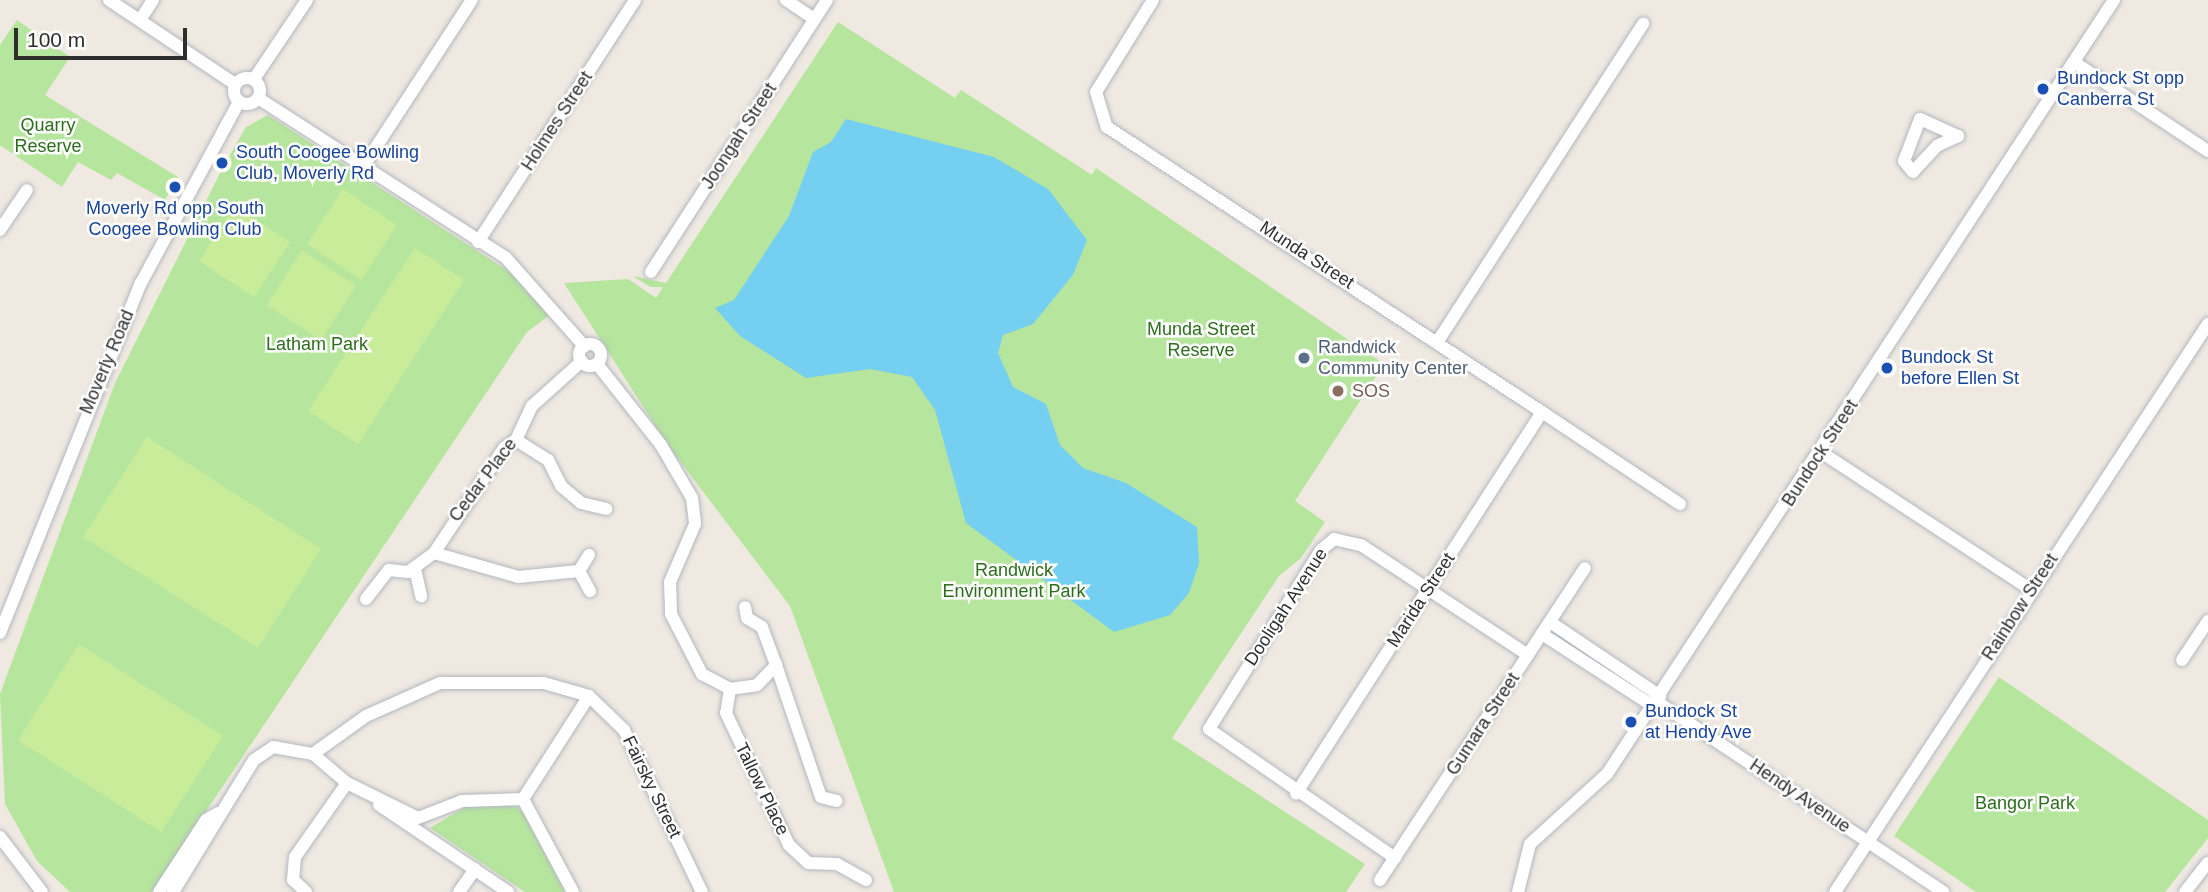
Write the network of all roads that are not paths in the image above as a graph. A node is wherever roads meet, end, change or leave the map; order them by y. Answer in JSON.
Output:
{"nodes":[{"id":1,"x":109,"y":0,"type":"edge"},
{"id":2,"x":153,"y":0,"type":"edge"},
{"id":3,"x":307,"y":0,"type":"edge"},
{"id":4,"x":472,"y":0,"type":"edge"},
{"id":5,"x":635,"y":0,"type":"edge"},
{"id":6,"x":786,"y":0,"type":"edge"},
{"id":7,"x":827,"y":0,"type":"edge"},
{"id":8,"x":1153,"y":0,"type":"edge"},
{"id":9,"x":2114,"y":0,"type":"edge"},
{"id":10,"x":814,"y":19,"type":"junction"},
{"id":11,"x":140,"y":20,"type":"junction"},
{"id":12,"x":1643,"y":24,"type":"dead end"},
{"id":13,"x":2074,"y":62,"type":"junction"},
{"id":14,"x":254,"y":79,"type":"junction"},
{"id":15,"x":235,"y":84,"type":"junction"},
{"id":16,"x":258,"y":98,"type":"junction"},
{"id":17,"x":239,"y":102,"type":"junction"},
{"id":18,"x":1958,"y":136,"type":"joint"},
{"id":19,"x":2208,"y":151,"type":"edge"},
{"id":20,"x":363,"y":167,"type":"junction"},
{"id":21,"x":27,"y":190,"type":"dead end"},
{"id":22,"x":0,"y":230,"type":"edge"},
{"id":23,"x":478,"y":242,"type":"junction"},
{"id":24,"x":651,"y":272,"type":"dead end"},
{"id":25,"x":2208,"y":324,"type":"edge"},
{"id":26,"x":1438,"y":341,"type":"junction"},
{"id":27,"x":584,"y":346,"type":"junction"},
{"id":28,"x":582,"y":361,"type":"junction"},
{"id":29,"x":597,"y":364,"type":"junction"},
{"id":30,"x":1539,"y":409,"type":"junction"},
{"id":31,"x":516,"y":440,"type":"junction"},
{"id":32,"x":1821,"y":452,"type":"junction"},
{"id":33,"x":1680,"y":504,"type":"dead end"},
{"id":34,"x":607,"y":509,"type":"dead end"},
{"id":35,"x":434,"y":553,"type":"junction"},
{"id":36,"x":589,"y":555,"type":"dead end"},
{"id":37,"x":1585,"y":568,"type":"dead end"},
{"id":38,"x":415,"y":569,"type":"junction"},
{"id":39,"x":579,"y":571,"type":"junction"},
{"id":40,"x":1428,"y":590,"type":"junction"},
{"id":41,"x":2031,"y":590,"type":"junction"},
{"id":42,"x":590,"y":591,"type":"dead end"},
{"id":43,"x":421,"y":596,"type":"dead end"},
{"id":44,"x":366,"y":599,"type":"dead end"},
{"id":45,"x":743,"y":616,"type":"dead end"},
{"id":46,"x":2208,"y":621,"type":"edge"},
{"id":47,"x":1550,"y":622,"type":"junction"},
{"id":48,"x":0,"y":633,"type":"edge"},
{"id":49,"x":1542,"y":634,"type":"junction"},
{"id":50,"x":1528,"y":655,"type":"junction"},
{"id":51,"x":2182,"y":660,"type":"dead end"},
{"id":52,"x":776,"y":665,"type":"junction"},
{"id":53,"x":730,"y":689,"type":"junction"},
{"id":54,"x":589,"y":696,"type":"junction"},
{"id":55,"x":1656,"y":701,"type":"junction"},
{"id":56,"x":313,"y":754,"type":"junction"},
{"id":57,"x":350,"y":784,"type":"junction"},
{"id":58,"x":1296,"y":793,"type":"junction"},
{"id":59,"x":523,"y":799,"type":"junction"},
{"id":60,"x":836,"y":802,"type":"dead end"},
{"id":61,"x":218,"y":813,"type":"junction"},
{"id":62,"x":0,"y":837,"type":"edge"},
{"id":63,"x":1868,"y":841,"type":"junction"},
{"id":64,"x":4,"y":852,"type":"edge"},
{"id":65,"x":1395,"y":858,"type":"junction"},
{"id":66,"x":2208,"y":863,"type":"edge"},
{"id":67,"x":475,"y":869,"type":"junction"},
{"id":68,"x":866,"y":880,"type":"dead end"},
{"id":69,"x":1380,"y":880,"type":"dead end"},
{"id":70,"x":42,"y":892,"type":"edge"},
{"id":71,"x":159,"y":892,"type":"edge"},
{"id":72,"x":173,"y":892,"type":"edge"},
{"id":73,"x":306,"y":892,"type":"edge"},
{"id":74,"x":459,"y":892,"type":"edge"},
{"id":75,"x":508,"y":892,"type":"edge"},
{"id":76,"x":573,"y":892,"type":"edge"},
{"id":77,"x":702,"y":892,"type":"edge"},
{"id":78,"x":1518,"y":892,"type":"edge"},
{"id":79,"x":1835,"y":892,"type":"edge"},
{"id":80,"x":1943,"y":892,"type":"edge"},
{"id":81,"x":2186,"y":892,"type":"edge"}],
"edges":[{"from":1,"to":11,"type":"street"},
{"from":2,"to":11,"type":"street"},
{"from":3,"to":14,"type":"street"},
{"from":4,"to":20,"type":"street"},
{"from":5,"to":23,"type":"street","name":"Holmes Street"},
{"from":6,"to":10,"type":"street"},
{"from":7,"to":10,"type":"street","name":"Joongah Street"},
{"from":8,"to":26,"type":"street","name":"Munda Street"},
{"from":9,"to":13,"type":"street","name":"Bundock Street"},
{"from":10,"to":24,"type":"street","name":"Joongah Street"},
{"from":11,"to":15,"type":"street"},
{"from":12,"to":26,"type":"street"},
{"from":13,"to":19,"type":"street"},
{"from":13,"to":32,"type":"street","name":"Bundock Street"},
{"from":14,"to":15,"type":"street"},
{"from":14,"to":16,"type":"street"},
{"from":15,"to":17,"type":"street"},
{"from":16,"to":17,"type":"street"},
{"from":16,"to":20,"type":"street"},
{"from":17,"to":48,"type":"street","name":"Moverly Road"},
{"from":18,"to":18,"type":"street"},
{"from":20,"to":23,"type":"street"},
{"from":21,"to":22,"type":"street"},
{"from":23,"to":27,"type":"street"},
{"from":25,"to":41,"type":"street","name":"Rainbow Street"},
{"from":26,"to":30,"type":"street","name":"Munda Street"},
{"from":27,"to":28,"type":"street"},
{"from":27,"to":29,"type":"street"},
{"from":28,"to":29,"type":"street"},
{"from":28,"to":31,"type":"street","name":"Cedar Place"},
{"from":29,"to":53,"type":"street"},
{"from":30,"to":33,"type":"street","name":"Munda Street"},
{"from":30,"to":40,"type":"street","name":"Marida Street"},
{"from":31,"to":34,"type":"street"},
{"from":31,"to":35,"type":"street","name":"Cedar Place"},
{"from":32,"to":41,"type":"street"},
{"from":32,"to":55,"type":"street","name":"Bundock Street"},
{"from":35,"to":38,"type":"street","name":"Cedar Place"},
{"from":35,"to":39,"type":"street"},
{"from":36,"to":39,"type":"street"},
{"from":37,"to":47,"type":"street","name":"Gumara Street"},
{"from":38,"to":43,"type":"street"},
{"from":38,"to":44,"type":"street","name":"Cedar Place"},
{"from":39,"to":42,"type":"street"},
{"from":40,"to":50,"type":"street","name":"Dooligah Avenue"},
{"from":40,"to":58,"type":"street","name":"Marida Street"},
{"from":40,"to":58,"type":"street","name":"Dooligah Avenue"},
{"from":41,"to":63,"type":"street","name":"Rainbow Street"},
{"from":45,"to":52,"type":"street"},
{"from":46,"to":51,"type":"street"},
{"from":47,"to":49,"type":"street","name":"Gumara Street"},
{"from":47,"to":55,"type":"street","name":"Hendy Avenue"},
{"from":49,"to":50,"type":"street","name":"Gumara Street"},
{"from":49,"to":55,"type":"street","name":"Hendy Avenue"},
{"from":50,"to":65,"type":"street","name":"Gumara Street"},
{"from":52,"to":53,"type":"street"},
{"from":52,"to":60,"type":"street"},
{"from":53,"to":68,"type":"street","name":"Tallow Place"},
{"from":54,"to":56,"type":"street","name":"Fairsky Street"},
{"from":54,"to":59,"type":"street"},
{"from":54,"to":77,"type":"street","name":"Fairsky Street"},
{"from":55,"to":63,"type":"street","name":"Hendy Avenue"},
{"from":55,"to":78,"type":"street","name":"Bundock Street"},
{"from":56,"to":57,"type":"street"},
{"from":56,"to":61,"type":"street"},
{"from":57,"to":59,"type":"street"},
{"from":57,"to":67,"type":"street"},
{"from":57,"to":73,"type":"street"},
{"from":58,"to":65,"type":"street"},
{"from":59,"to":76,"type":"street"},
{"from":61,"to":71,"type":"street"},
{"from":61,"to":72,"type":"street"},
{"from":62,"to":64,"type":"street"},
{"from":63,"to":79,"type":"street","name":"Rainbow Street"},
{"from":63,"to":80,"type":"street","name":"Hendy Avenue"},
{"from":64,"to":70,"type":"street"},
{"from":65,"to":69,"type":"street","name":"Gumara Street"},
{"from":66,"to":81,"type":"street"},
{"from":67,"to":74,"type":"street"},
{"from":67,"to":75,"type":"street"}]}
